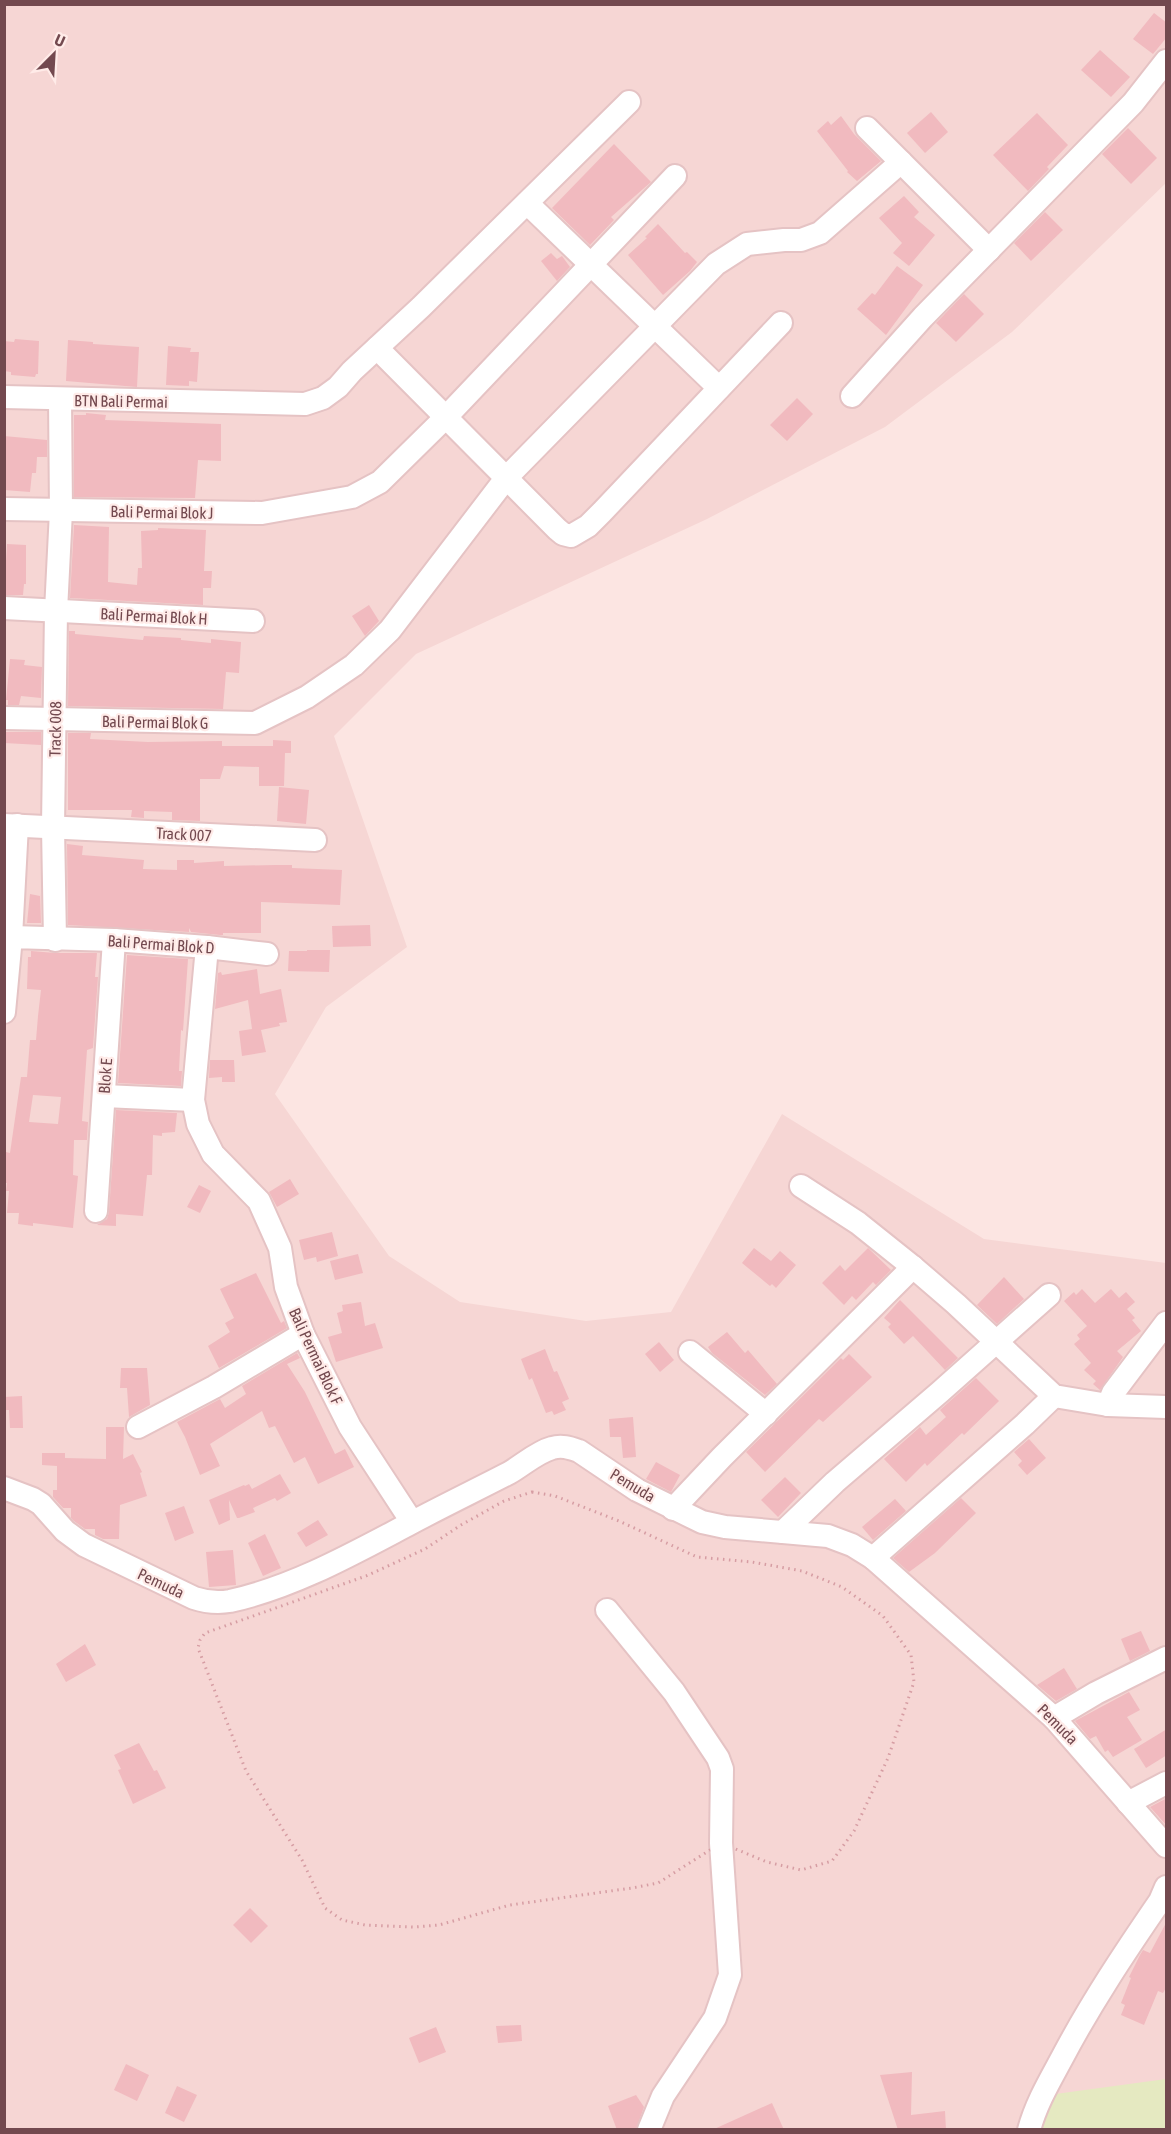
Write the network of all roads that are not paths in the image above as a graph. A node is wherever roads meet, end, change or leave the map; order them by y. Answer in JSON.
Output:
{"nodes":[{"id":1,"x":1167,"y":61,"type":"edge"},
{"id":2,"x":629,"y":102,"type":"dead end"},
{"id":3,"x":867,"y":128,"type":"dead end"},
{"id":4,"x":901,"y":162,"type":"junction"},
{"id":5,"x":675,"y":176,"type":"dead end"},
{"id":6,"x":527,"y":203,"type":"junction"},
{"id":7,"x":989,"y":250,"type":"junction"},
{"id":8,"x":590,"y":266,"type":"junction"},
{"id":9,"x":781,"y":323,"type":"dead end"},
{"id":10,"x":655,"y":325,"type":"junction"},
{"id":11,"x":377,"y":348,"type":"junction"},
{"id":12,"x":719,"y":388,"type":"junction"},
{"id":13,"x":852,"y":396,"type":"dead end"},
{"id":14,"x":4,"y":397,"type":"edge"},
{"id":15,"x":60,"y":399,"type":"junction"},
{"id":16,"x":446,"y":417,"type":"junction"},
{"id":17,"x":507,"y":477,"type":"junction"},
{"id":18,"x":4,"y":509,"type":"edge"},
{"id":19,"x":61,"y":511,"type":"junction"},
{"id":20,"x":4,"y":608,"type":"edge"},
{"id":21,"x":56,"y":611,"type":"junction"},
{"id":22,"x":253,"y":621,"type":"dead end"},
{"id":23,"x":4,"y":718,"type":"edge"},
{"id":24,"x":55,"y":721,"type":"junction"},
{"id":25,"x":11,"y":825,"type":"edge"},
{"id":26,"x":53,"y":828,"type":"junction"},
{"id":27,"x":315,"y":840,"type":"dead end"},
{"id":28,"x":8,"y":937,"type":"edge"},
{"id":29,"x":55,"y":940,"type":"junction"},
{"id":30,"x":114,"y":940,"type":"junction"},
{"id":31,"x":207,"y":947,"type":"junction"},
{"id":32,"x":267,"y":954,"type":"dead end"},
{"id":33,"x":4,"y":1012,"type":"edge"},
{"id":34,"x":104,"y":1096,"type":"junction"},
{"id":35,"x":193,"y":1100,"type":"junction"},
{"id":36,"x":801,"y":1186,"type":"dead end"},
{"id":37,"x":96,"y":1212,"type":"dead end"},
{"id":38,"x":913,"y":1267,"type":"junction"},
{"id":39,"x":1049,"y":1295,"type":"dead end"},
{"id":40,"x":1167,"y":1323,"type":"edge"},
{"id":41,"x":303,"y":1334,"type":"junction"},
{"id":42,"x":995,"y":1342,"type":"junction"},
{"id":43,"x":690,"y":1352,"type":"dead end"},
{"id":44,"x":1054,"y":1396,"type":"junction"},
{"id":45,"x":1108,"y":1405,"type":"junction"},
{"id":46,"x":1167,"y":1407,"type":"edge"},
{"id":47,"x":766,"y":1414,"type":"junction"},
{"id":48,"x":138,"y":1428,"type":"dead end"},
{"id":49,"x":703,"y":1478,"type":"junction"},
{"id":50,"x":4,"y":1488,"type":"edge"},
{"id":51,"x":673,"y":1509,"type":"junction"},
{"id":52,"x":412,"y":1522,"type":"junction"},
{"id":53,"x":716,"y":1525,"type":"junction"},
{"id":54,"x":783,"y":1532,"type":"junction"},
{"id":55,"x":873,"y":1558,"type":"junction"},
{"id":56,"x":607,"y":1610,"type":"dead end"},
{"id":57,"x":1167,"y":1658,"type":"edge"},
{"id":58,"x":1054,"y":1718,"type":"junction"},
{"id":59,"x":1167,"y":1783,"type":"edge"},
{"id":60,"x":1128,"y":1803,"type":"junction"},
{"id":61,"x":1167,"y":1846,"type":"edge"},
{"id":62,"x":1167,"y":1887,"type":"edge"},
{"id":63,"x":649,"y":2130,"type":"edge"},
{"id":64,"x":1029,"y":2130,"type":"edge"}],
"edges":[{"from":1,"to":7,"type":"street"},
{"from":2,"to":6,"type":"street","name":"BTN Bali Permai"},
{"from":3,"to":4,"type":"street"},
{"from":4,"to":7,"type":"street"},
{"from":4,"to":10,"type":"street"},
{"from":5,"to":8,"type":"street","name":"Bali Permai Blok J"},
{"from":6,"to":8,"type":"street"},
{"from":6,"to":11,"type":"street","name":"BTN Bali Permai"},
{"from":7,"to":13,"type":"street"},
{"from":8,"to":10,"type":"street"},
{"from":8,"to":16,"type":"street","name":"Bali Permai Blok J"},
{"from":9,"to":12,"type":"street"},
{"from":10,"to":12,"type":"street"},
{"from":10,"to":17,"type":"street"},
{"from":11,"to":15,"type":"street","name":"BTN Bali Permai"},
{"from":11,"to":16,"type":"street"},
{"from":12,"to":17,"type":"street"},
{"from":14,"to":15,"type":"street","name":"BTN Bali Permai"},
{"from":15,"to":19,"type":"street","name":"Track 008"},
{"from":16,"to":17,"type":"street"},
{"from":16,"to":19,"type":"street","name":"Bali Permai Blok J"},
{"from":17,"to":24,"type":"street","name":"Bali Permai Blok G"},
{"from":18,"to":19,"type":"street","name":"Bali Permai Blok J"},
{"from":19,"to":21,"type":"street","name":"Track 008"},
{"from":20,"to":21,"type":"street","name":"Bali Permai Blok H"},
{"from":21,"to":22,"type":"street","name":"Bali Permai Blok H"},
{"from":21,"to":24,"type":"street","name":"Track 008"},
{"from":23,"to":24,"type":"street","name":"Bali Permai Blok G"},
{"from":24,"to":26,"type":"street","name":"Track 008"},
{"from":25,"to":26,"type":"street","name":"Track 007"},
{"from":25,"to":28,"type":"street"},
{"from":26,"to":27,"type":"street","name":"Track 007"},
{"from":26,"to":29,"type":"street","name":"Track 008"},
{"from":28,"to":29,"type":"street"},
{"from":28,"to":33,"type":"street"},
{"from":29,"to":30,"type":"street","name":"Bali Permai Blok D"},
{"from":30,"to":31,"type":"street","name":"Bali Permai Blok D"},
{"from":30,"to":34,"type":"street","name":"Blok E"},
{"from":31,"to":32,"type":"street","name":"Bali Permai Blok D"},
{"from":31,"to":35,"type":"street","name":"Bali Permai Blok F"},
{"from":34,"to":35,"type":"street"},
{"from":34,"to":37,"type":"street","name":"Blok E"},
{"from":35,"to":41,"type":"street","name":"Bali Permai Blok F"},
{"from":36,"to":38,"type":"street"},
{"from":38,"to":42,"type":"street"},
{"from":38,"to":47,"type":"street"},
{"from":39,"to":42,"type":"street"},
{"from":40,"to":45,"type":"street"},
{"from":41,"to":48,"type":"street"},
{"from":41,"to":52,"type":"street","name":"Bali Permai Blok F"},
{"from":42,"to":44,"type":"street"},
{"from":42,"to":54,"type":"street"},
{"from":43,"to":47,"type":"street"},
{"from":44,"to":45,"type":"street"},
{"from":44,"to":55,"type":"street"},
{"from":45,"to":46,"type":"street"},
{"from":47,"to":49,"type":"street"},
{"from":49,"to":51,"type":"street"},
{"from":49,"to":53,"type":"street"},
{"from":50,"to":52,"type":"street","name":"Pemuda"},
{"from":51,"to":52,"type":"street","name":"Pemuda"},
{"from":51,"to":53,"type":"street","name":"Pemuda"},
{"from":53,"to":54,"type":"street","name":"Pemuda"},
{"from":54,"to":55,"type":"street","name":"Pemuda"},
{"from":55,"to":58,"type":"street","name":"Pemuda"},
{"from":56,"to":63,"type":"street"},
{"from":57,"to":58,"type":"street"},
{"from":58,"to":60,"type":"street","name":"Pemuda"},
{"from":59,"to":60,"type":"street"},
{"from":60,"to":61,"type":"street","name":"Pemuda"},
{"from":62,"to":64,"type":"street"}]}
